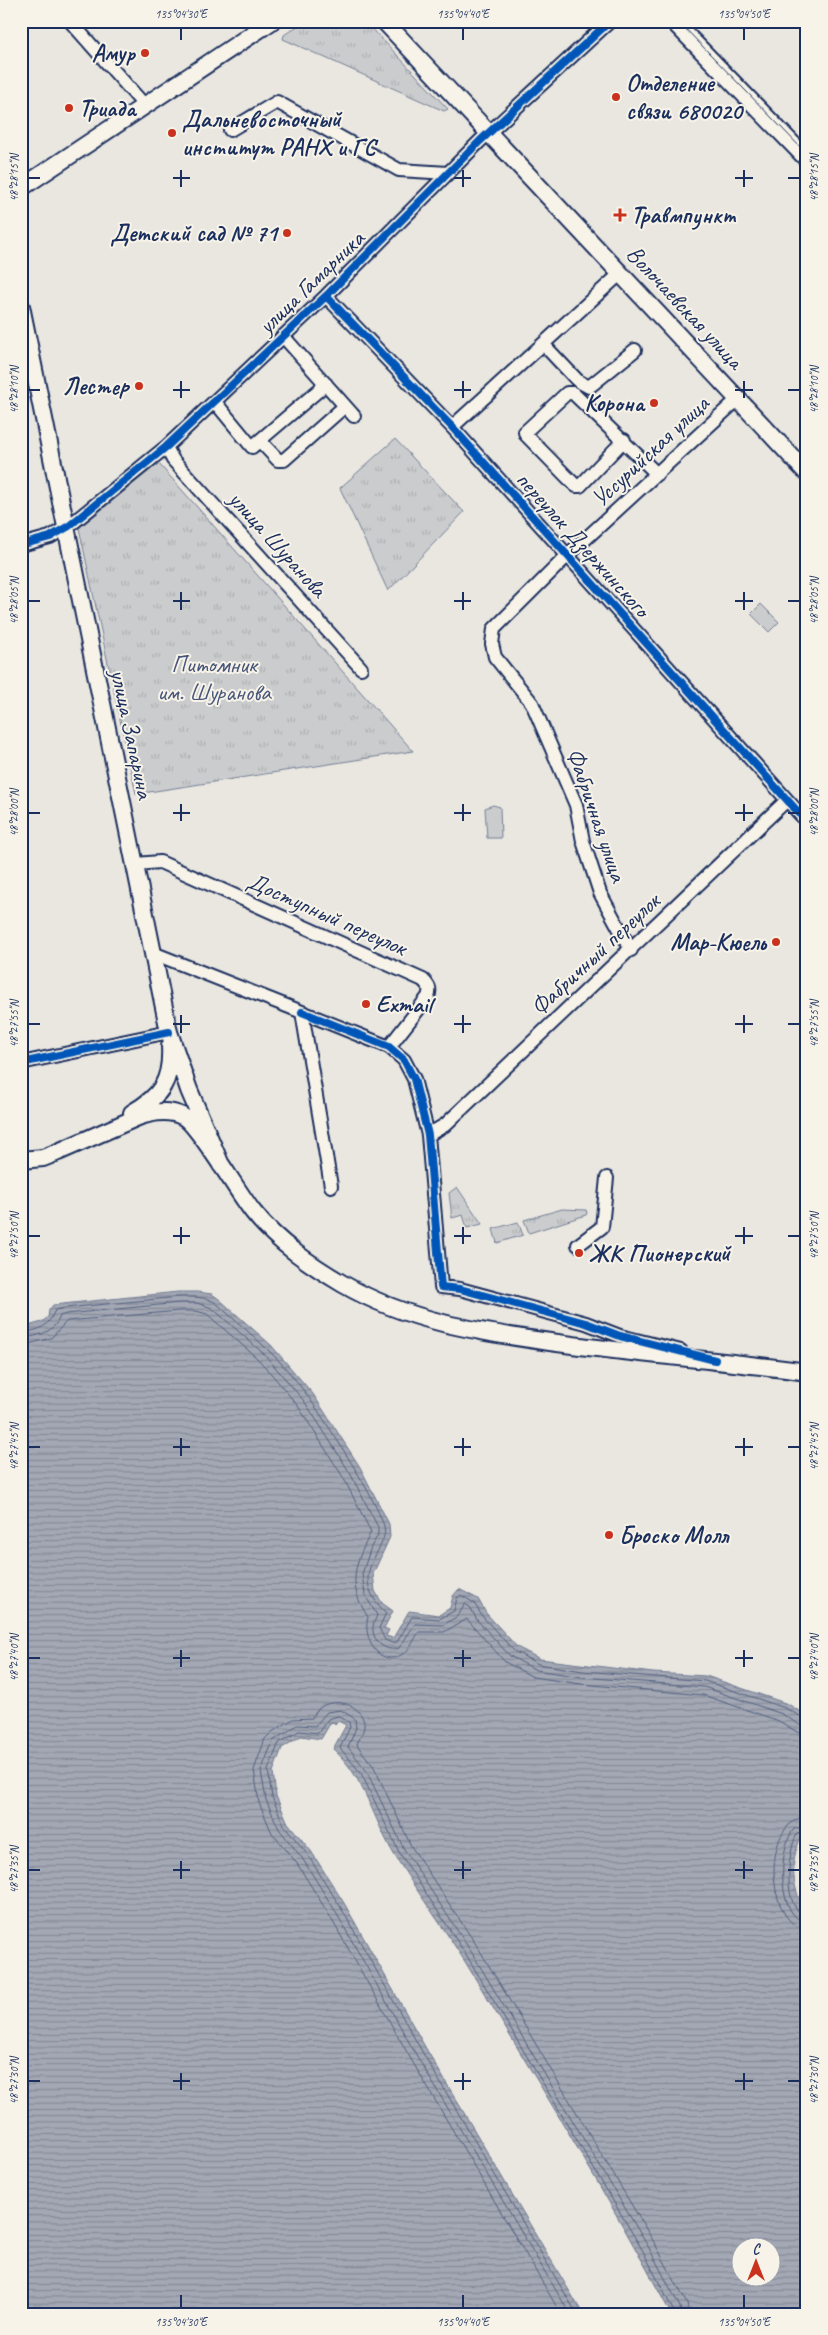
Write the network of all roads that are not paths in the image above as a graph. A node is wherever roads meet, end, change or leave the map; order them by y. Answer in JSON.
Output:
{"nodes":[{"id":1,"x":70,"y":21,"type":"edge"},
{"id":2,"x":272,"y":21,"type":"edge"},
{"id":3,"x":384,"y":21,"type":"edge"},
{"id":4,"x":610,"y":21,"type":"edge"},
{"id":5,"x":673,"y":21,"type":"edge"},
{"id":6,"x":145,"y":106,"type":"junction"},
{"id":7,"x":230,"y":130,"type":"dead end"},
{"id":8,"x":489,"y":135,"type":"junction"},
{"id":9,"x":807,"y":159,"type":"edge"},
{"id":10,"x":448,"y":173,"type":"junction"},
{"id":11,"x":21,"y":188,"type":"edge"},
{"id":12,"x":621,"y":273,"type":"junction"},
{"id":13,"x":326,"y":296,"type":"junction"},
{"id":14,"x":21,"y":306,"type":"edge"},
{"id":15,"x":283,"y":336,"type":"junction"},
{"id":16,"x":542,"y":344,"type":"junction"},
{"id":17,"x":635,"y":350,"type":"dead end"},
{"id":18,"x":326,"y":384,"type":"junction"},
{"id":19,"x":738,"y":399,"type":"junction"},
{"id":20,"x":215,"y":402,"type":"junction"},
{"id":21,"x":345,"y":406,"type":"junction"},
{"id":22,"x":354,"y":416,"type":"dead end"},
{"id":23,"x":452,"y":427,"type":"junction"},
{"id":24,"x":624,"y":440,"type":"junction"},
{"id":25,"x":260,"y":441,"type":"junction"},
{"id":26,"x":166,"y":447,"type":"junction"},
{"id":27,"x":807,"y":473,"type":"edge"},
{"id":28,"x":657,"y":474,"type":"junction"},
{"id":29,"x":66,"y":526,"type":"junction"},
{"id":30,"x":21,"y":545,"type":"edge"},
{"id":31,"x":568,"y":555,"type":"junction"},
{"id":32,"x":361,"y":668,"type":"dead end"},
{"id":33,"x":788,"y":800,"type":"junction"},
{"id":34,"x":807,"y":822,"type":"edge"},
{"id":35,"x":136,"y":864,"type":"junction"},
{"id":36,"x":631,"y":950,"type":"junction"},
{"id":37,"x":153,"y":953,"type":"junction"},
{"id":38,"x":302,"y":1012,"type":"junction"},
{"id":39,"x":169,"y":1032,"type":"junction"},
{"id":40,"x":389,"y":1047,"type":"junction"},
{"id":41,"x":21,"y":1063,"type":"edge"},
{"id":42,"x":101,"y":1133,"type":"junction"},
{"id":43,"x":428,"y":1135,"type":"junction"},
{"id":44,"x":21,"y":1160,"type":"edge"},
{"id":45,"x":221,"y":1165,"type":"junction"},
{"id":46,"x":607,"y":1178,"type":"dead end"},
{"id":47,"x":331,"y":1186,"type":"dead end"},
{"id":48,"x":578,"y":1246,"type":"dead end"},
{"id":49,"x":715,"y":1360,"type":"junction"},
{"id":50,"x":807,"y":1372,"type":"edge"}],
"edges":[{"from":1,"to":6,"type":"street"},
{"from":2,"to":6,"type":"main road"},
{"from":3,"to":8,"type":"main road","name":"Волочаевская улица"},
{"from":4,"to":8,"type":"street","name":"улица Гамарника"},
{"from":5,"to":9,"type":"main road"},
{"from":6,"to":11,"type":"main road"},
{"from":7,"to":10,"type":"street"},
{"from":8,"to":10,"type":"street","name":"улица Гамарника"},
{"from":8,"to":12,"type":"main road","name":"Волочаевская улица"},
{"from":10,"to":13,"type":"street","name":"улица Гамарника"},
{"from":12,"to":16,"type":"street"},
{"from":12,"to":19,"type":"main road","name":"Волочаевская улица"},
{"from":13,"to":15,"type":"street","name":"улица Гамарника"},
{"from":13,"to":23,"type":"street","name":"переулок Дзержинского"},
{"from":14,"to":29,"type":"main road","name":"улица Запарина"},
{"from":15,"to":18,"type":"street"},
{"from":15,"to":20,"type":"street","name":"улица Гамарника"},
{"from":16,"to":17,"type":"street"},
{"from":16,"to":23,"type":"street"},
{"from":18,"to":21,"type":"street"},
{"from":18,"to":25,"type":"street"},
{"from":19,"to":27,"type":"main road","name":"Волочаевская улица"},
{"from":19,"to":28,"type":"street","name":"Уссурийская улица"},
{"from":20,"to":25,"type":"street"},
{"from":20,"to":26,"type":"street","name":"улица Гамарника"},
{"from":21,"to":22,"type":"street"},
{"from":21,"to":25,"type":"street"},
{"from":23,"to":31,"type":"street","name":"переулок Дзержинского"},
{"from":24,"to":24,"type":"street"},
{"from":24,"to":28,"type":"street"},
{"from":26,"to":29,"type":"street","name":"улица Гамарника"},
{"from":26,"to":32,"type":"street","name":"улица Шуранова"},
{"from":28,"to":31,"type":"street","name":"Уссурийская улица"},
{"from":29,"to":30,"type":"street","name":"улица Гамарника"},
{"from":29,"to":35,"type":"main road","name":"улица Запарина"},
{"from":31,"to":33,"type":"street","name":"переулок Дзержинского"},
{"from":31,"to":36,"type":"street","name":"Фабричная улица"},
{"from":33,"to":34,"type":"street","name":"переулок Дзержинского"},
{"from":33,"to":36,"type":"street","name":"Фабричный переулок"},
{"from":35,"to":37,"type":"main road","name":"улица Запарина"},
{"from":35,"to":40,"type":"street","name":"Доступный переулок"},
{"from":36,"to":43,"type":"street","name":"Фабричный переулок"},
{"from":37,"to":38,"type":"street"},
{"from":37,"to":39,"type":"main road","name":"улица Запарина"},
{"from":38,"to":40,"type":"street"},
{"from":38,"to":47,"type":"street"},
{"from":39,"to":41,"type":"street"},
{"from":39,"to":42,"type":"main road"},
{"from":39,"to":45,"type":"main road","name":"улица Запарина"},
{"from":40,"to":43,"type":"street"},
{"from":42,"to":44,"type":"main road"},
{"from":42,"to":45,"type":"main road"},
{"from":43,"to":49,"type":"street"},
{"from":45,"to":49,"type":"main road"},
{"from":46,"to":48,"type":"street"},
{"from":49,"to":50,"type":"main road"}]}
